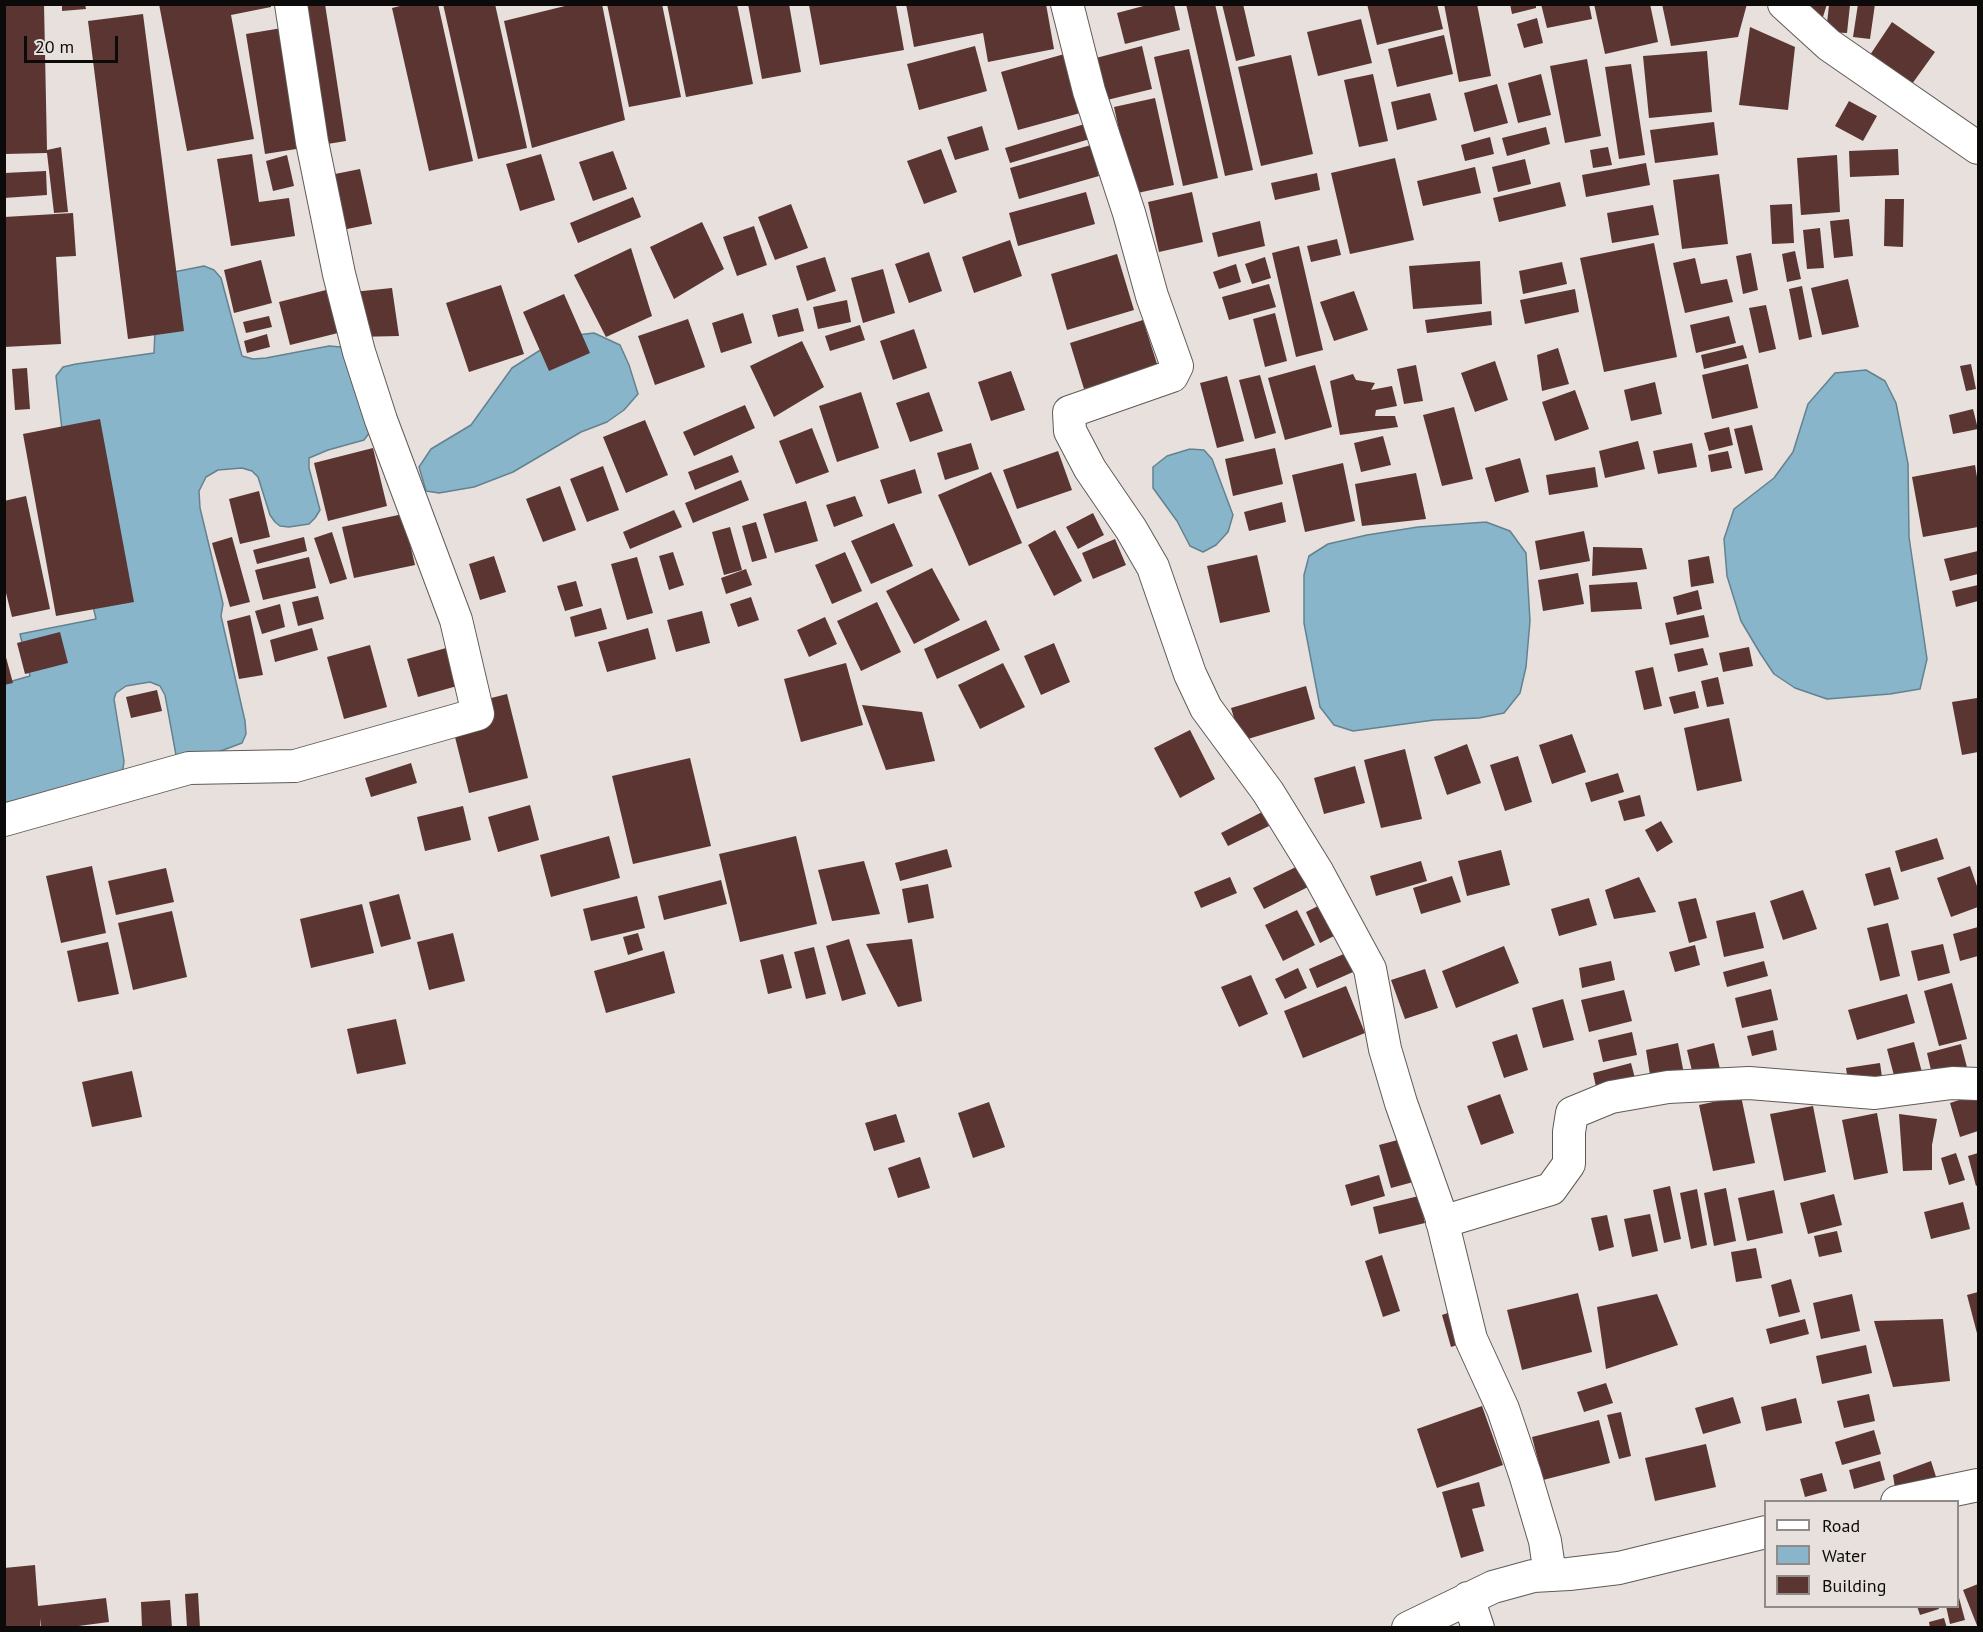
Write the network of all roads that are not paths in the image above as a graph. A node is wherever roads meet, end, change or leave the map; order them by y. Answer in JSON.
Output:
{"nodes":[{"id":1,"x":291,"y":4,"type":"edge"},
{"id":2,"x":1067,"y":4,"type":"edge"},
{"id":3,"x":1784,"y":4,"type":"edge"},
{"id":4,"x":1978,"y":148,"type":"edge"},
{"id":5,"x":4,"y":820,"type":"edge"},
{"id":6,"x":1978,"y":1084,"type":"edge"},
{"id":7,"x":1442,"y":1222,"type":"junction"},
{"id":8,"x":1978,"y":1485,"type":"edge"},
{"id":9,"x":1907,"y":1500,"type":"edge"},
{"id":10,"x":1764,"y":1532,"type":"edge"},
{"id":11,"x":1550,"y":1575,"type":"junction"},
{"id":12,"x":1468,"y":1598,"type":"junction"},
{"id":13,"x":1408,"y":1628,"type":"edge"},
{"id":14,"x":1478,"y":1628,"type":"edge"}],
"edges":[{"from":1,"to":5,"type":"street"},
{"from":2,"to":7,"type":"street"},
{"from":3,"to":4,"type":"street"},
{"from":6,"to":7,"type":"street"},
{"from":7,"to":11,"type":"street"},
{"from":8,"to":9,"type":"street"},
{"from":10,"to":11,"type":"street"},
{"from":11,"to":12,"type":"street"},
{"from":12,"to":13,"type":"street"},
{"from":12,"to":14,"type":"street"}]}
